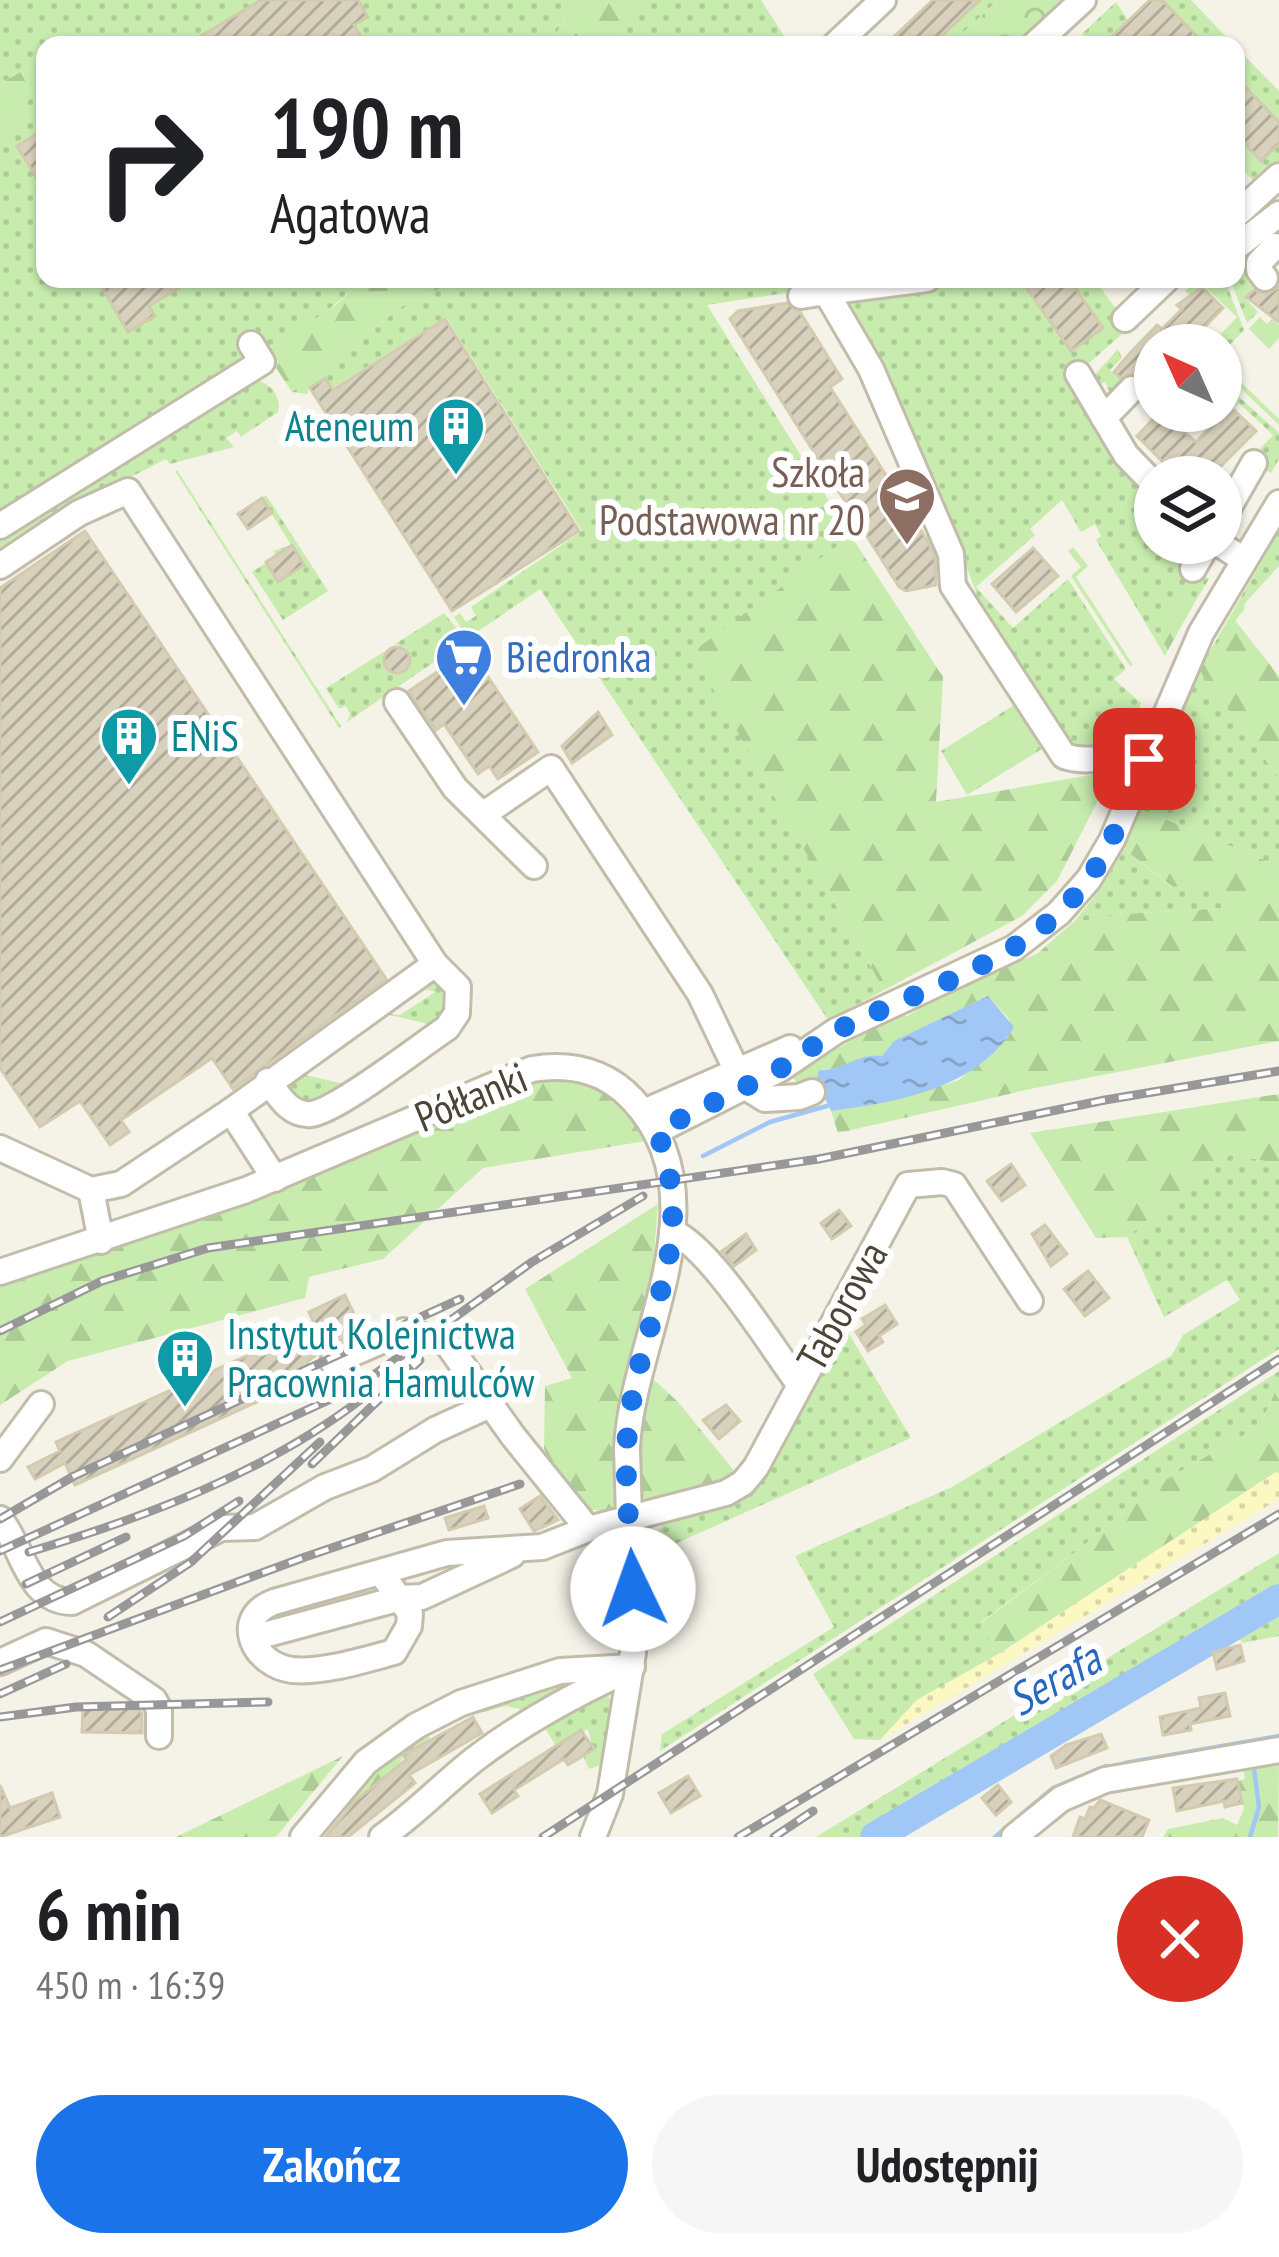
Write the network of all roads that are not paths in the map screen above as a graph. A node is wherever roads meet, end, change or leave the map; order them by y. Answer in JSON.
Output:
{"nodes":[{"id":1,"x":884,"y":0,"type":"edge"},
{"id":2,"x":1083,"y":0,"type":"edge"},
{"id":3,"x":854,"y":36,"type":"edge"},
{"id":4,"x":1044,"y":36,"type":"edge"},
{"id":5,"x":1279,"y":176,"type":"edge"},
{"id":6,"x":1269,"y":227,"type":"edge"},
{"id":7,"x":1265,"y":278,"type":"dead end"},
{"id":8,"x":859,"y":288,"type":"edge"},
{"id":9,"x":1127,"y":288,"type":"edge"},
{"id":10,"x":1156,"y":288,"type":"edge"},
{"id":11,"x":251,"y":344,"type":"dead end"},
{"id":12,"x":1078,"y":374,"type":"dead end"},
{"id":13,"x":1132,"y":389,"type":"dead end"},
{"id":14,"x":1105,"y":418,"type":"junction"},
{"id":15,"x":1254,"y":463,"type":"dead end"},
{"id":16,"x":1134,"y":464,"type":"edge"},
{"id":17,"x":1242,"y":483,"type":"edge"},
{"id":18,"x":1279,"y":503,"type":"edge"},
{"id":19,"x":0,"y":526,"type":"edge"},
{"id":20,"x":1244,"y":560,"type":"joint"},
{"id":21,"x":1195,"y":564,"type":"edge"},
{"id":22,"x":0,"y":566,"type":"edge"},
{"id":23,"x":1192,"y":568,"type":"dead end"},
{"id":24,"x":397,"y":702,"type":"dead end"},
{"id":25,"x":1144,"y":759,"type":"junction"},
{"id":26,"x":484,"y":814,"type":"junction"},
{"id":27,"x":534,"y":866,"type":"dead end"},
{"id":28,"x":435,"y":964,"type":"junction"},
{"id":29,"x":740,"y":1078,"type":"junction"},
{"id":30,"x":268,"y":1082,"type":"junction"},
{"id":31,"x":812,"y":1092,"type":"dead end"},
{"id":32,"x":231,"y":1111,"type":"junction"},
{"id":33,"x":651,"y":1122,"type":"junction"},
{"id":34,"x":0,"y":1148,"type":"edge"},
{"id":35,"x":275,"y":1179,"type":"junction"},
{"id":36,"x":91,"y":1190,"type":"junction"},
{"id":37,"x":672,"y":1232,"type":"junction"},
{"id":38,"x":100,"y":1241,"type":"junction"},
{"id":39,"x":0,"y":1272,"type":"edge"},
{"id":40,"x":1030,"y":1301,"type":"dead end"},
{"id":41,"x":334,"y":1362,"type":"dead end"},
{"id":42,"x":799,"y":1384,"type":"junction"},
{"id":43,"x":41,"y":1404,"type":"dead end"},
{"id":44,"x":492,"y":1404,"type":"junction"},
{"id":45,"x":0,"y":1459,"type":"edge"},
{"id":46,"x":629,"y":1517,"type":"junction"},
{"id":47,"x":0,"y":1520,"type":"edge"},
{"id":48,"x":588,"y":1528,"type":"junction"},
{"id":49,"x":526,"y":1549,"type":"junction"},
{"id":50,"x":381,"y":1573,"type":"junction"},
{"id":51,"x":401,"y":1598,"type":"junction"},
{"id":52,"x":253,"y":1638,"type":"junction"},
{"id":53,"x":0,"y":1662,"type":"edge"},
{"id":54,"x":632,"y":1667,"type":"junction"},
{"id":55,"x":159,"y":1736,"type":"dead end"},
{"id":56,"x":1279,"y":1750,"type":"edge"},
{"id":57,"x":303,"y":1837,"type":"edge"},
{"id":58,"x":382,"y":1837,"type":"edge"},
{"id":59,"x":593,"y":1837,"type":"edge"},
{"id":60,"x":1014,"y":1837,"type":"edge"}],
"edges":[{"from":1,"to":3,"type":"street"},
{"from":2,"to":4,"type":"street"},
{"from":5,"to":6,"type":"street"},
{"from":6,"to":7,"type":"street"},
{"from":8,"to":25,"type":"street"},
{"from":9,"to":10,"type":"street"},
{"from":11,"to":19,"type":"street"},
{"from":12,"to":14,"type":"street"},
{"from":13,"to":14,"type":"street"},
{"from":14,"to":16,"type":"street"},
{"from":15,"to":17,"type":"street"},
{"from":18,"to":20,"type":"street"},
{"from":20,"to":25,"type":"street"},
{"from":21,"to":23,"type":"street"},
{"from":22,"to":28,"type":"street"},
{"from":24,"to":26,"type":"street"},
{"from":25,"to":29,"type":"street"},
{"from":26,"to":27,"type":"street"},
{"from":26,"to":29,"type":"street"},
{"from":28,"to":30,"type":"street"},
{"from":28,"to":30,"type":"street"},
{"from":29,"to":31,"type":"street"},
{"from":29,"to":33,"type":"street"},
{"from":30,"to":32,"type":"street"},
{"from":32,"to":35,"type":"street"},
{"from":32,"to":36,"type":"street"},
{"from":33,"to":35,"type":"street","name":"Półłanki"},
{"from":33,"to":37,"type":"street"},
{"from":34,"to":36,"type":"street"},
{"from":35,"to":38,"type":"street","name":"Półłanki"},
{"from":36,"to":38,"type":"street"},
{"from":37,"to":42,"type":"street"},
{"from":37,"to":46,"type":"street"},
{"from":38,"to":39,"type":"street","name":"Półłanki"},
{"from":40,"to":42,"type":"street","name":"Taborowa"},
{"from":41,"to":44,"type":"street"},
{"from":42,"to":46,"type":"street","name":"Taborowa"},
{"from":43,"to":45,"type":"street"},
{"from":44,"to":47,"type":"street"},
{"from":44,"to":48,"type":"street"},
{"from":46,"to":48,"type":"street","name":"Taborowa"},
{"from":46,"to":54,"type":"street"},
{"from":48,"to":49,"type":"street","name":"Taborowa"},
{"from":49,"to":50,"type":"street"},
{"from":49,"to":51,"type":"street"},
{"from":50,"to":51,"type":"street"},
{"from":50,"to":52,"type":"street"},
{"from":51,"to":52,"type":"street"},
{"from":51,"to":52,"type":"street"},
{"from":53,"to":55,"type":"street"},
{"from":54,"to":57,"type":"street"},
{"from":54,"to":58,"type":"street"},
{"from":54,"to":59,"type":"street"},
{"from":56,"to":60,"type":"street"}]}
